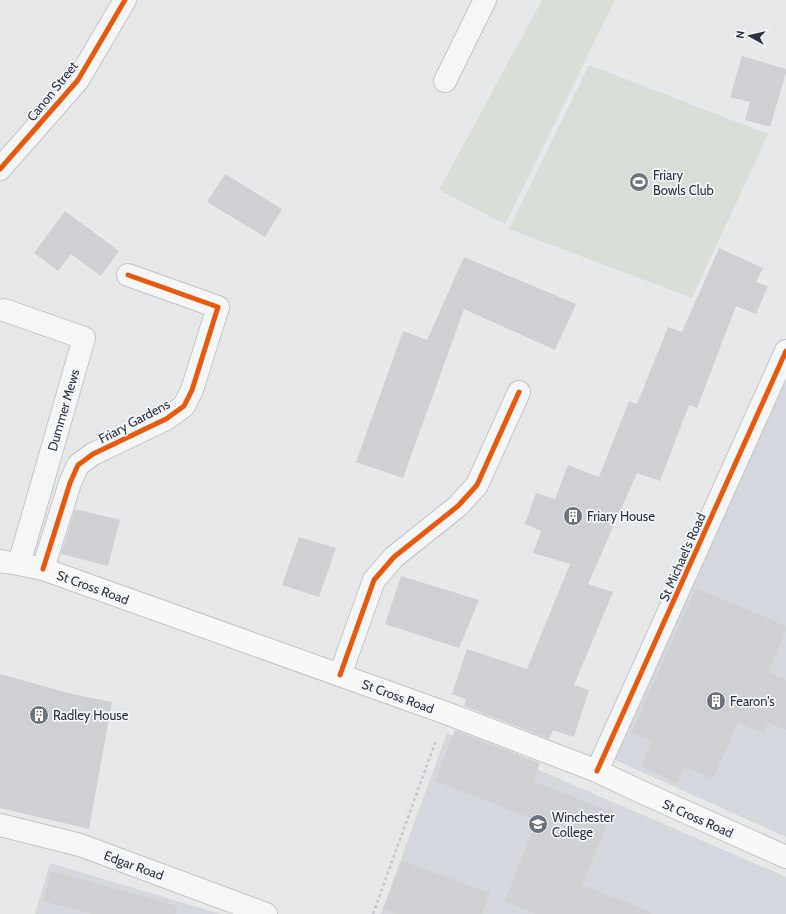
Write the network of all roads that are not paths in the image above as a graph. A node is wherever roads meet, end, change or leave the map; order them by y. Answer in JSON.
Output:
{"nodes":[{"id":1,"x":125,"y":0,"type":"edge"},
{"id":2,"x":485,"y":0,"type":"edge"},
{"id":3,"x":445,"y":81,"type":"dead end"},
{"id":4,"x":0,"y":169,"type":"edge"},
{"id":5,"x":128,"y":275,"type":"dead end"},
{"id":6,"x":4,"y":310,"type":"dead end"},
{"id":7,"x":786,"y":352,"type":"edge"},
{"id":8,"x":520,"y":392,"type":"dead end"},
{"id":9,"x":10,"y":563,"type":"edge"},
{"id":10,"x":43,"y":569,"type":"junction"},
{"id":11,"x":340,"y":675,"type":"junction"},
{"id":12,"x":598,"y":772,"type":"junction"},
{"id":13,"x":0,"y":825,"type":"edge"},
{"id":14,"x":786,"y":857,"type":"edge"},
{"id":15,"x":266,"y":914,"type":"edge"}],
"edges":[{"from":1,"to":4,"type":"street","name":"Canon Street"},
{"from":2,"to":3,"type":"street"},
{"from":5,"to":10,"type":"street","name":"Friary Gardens"},
{"from":6,"to":9,"type":"street","name":"Dummer Mews"},
{"from":7,"to":12,"type":"street","name":"St Michael's Road"},
{"from":8,"to":11,"type":"street"},
{"from":9,"to":10,"type":"main road","name":"St Cross Road"},
{"from":10,"to":11,"type":"main road","name":"St Cross Road"},
{"from":11,"to":12,"type":"main road","name":"St Cross Road"},
{"from":12,"to":14,"type":"main road","name":"St Cross Road"},
{"from":13,"to":15,"type":"street","name":"Edgar Road"}]}
